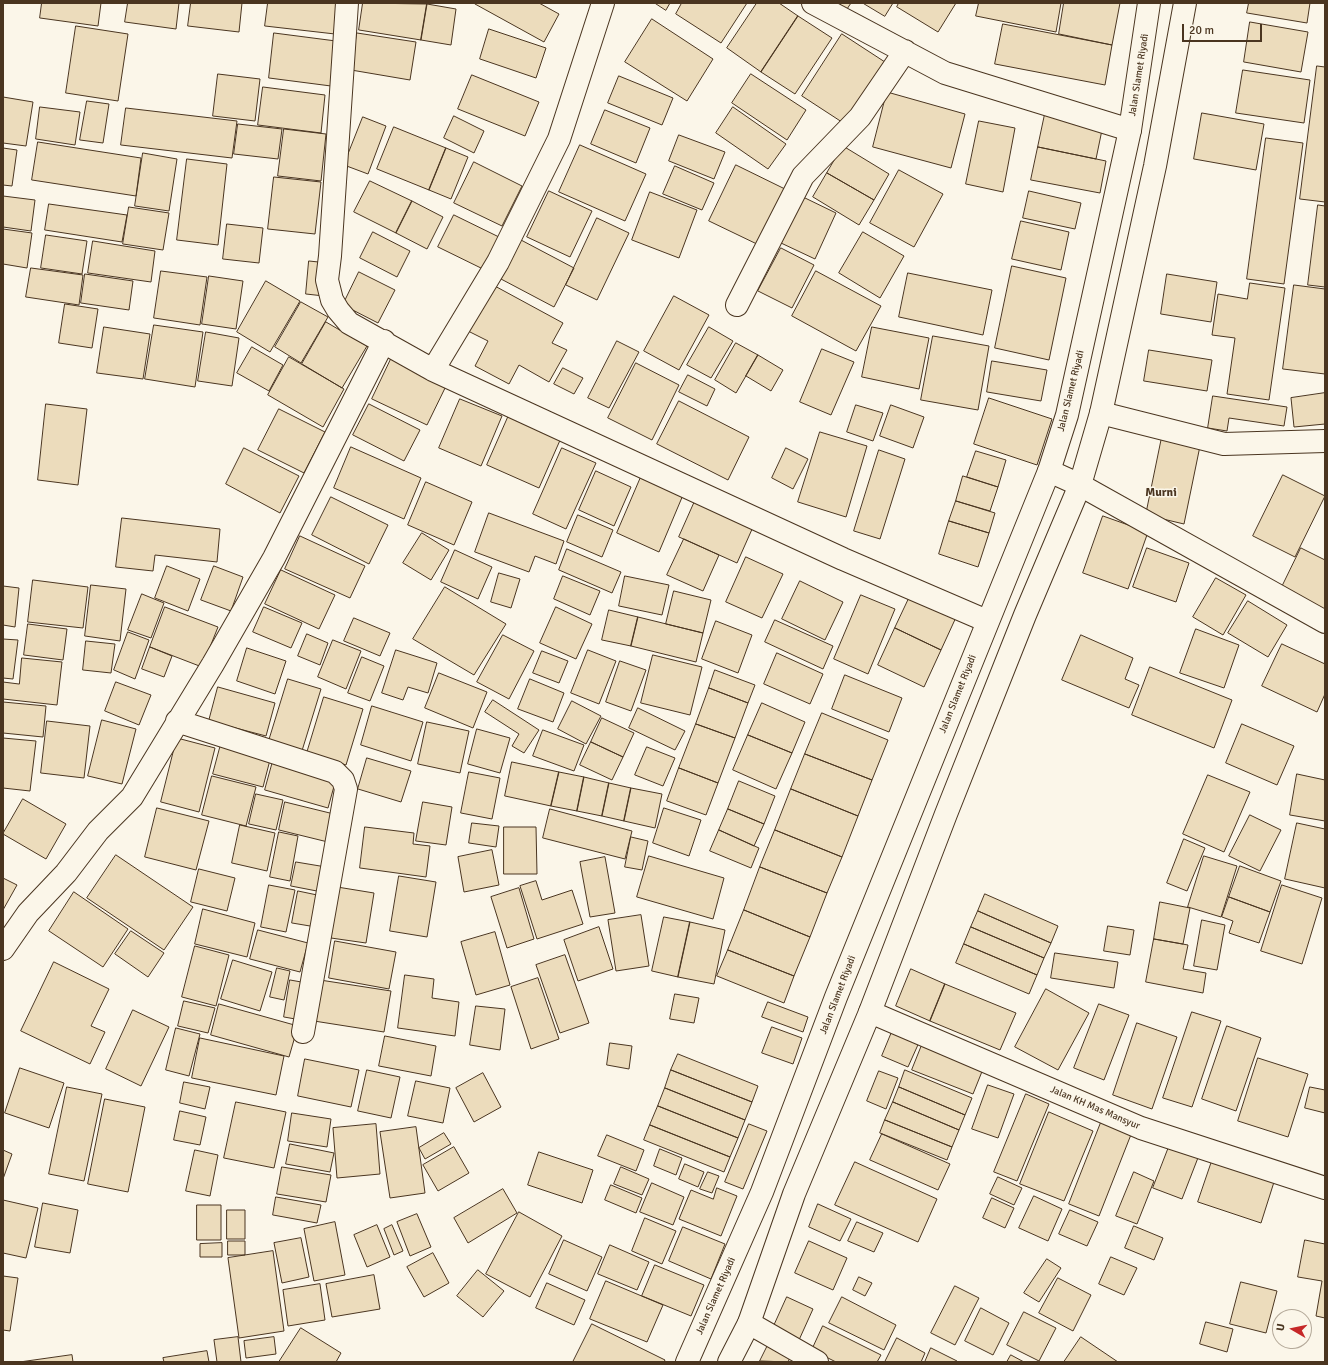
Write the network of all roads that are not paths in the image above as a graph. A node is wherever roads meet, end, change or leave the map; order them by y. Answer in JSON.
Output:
{"nodes":[{"id":1,"x":347,"y":3,"type":"edge"},
{"id":2,"x":603,"y":3,"type":"edge"},
{"id":3,"x":813,"y":3,"type":"edge"},
{"id":4,"x":1150,"y":3,"type":"edge"},
{"id":5,"x":1185,"y":3,"type":"edge"},
{"id":6,"x":905,"y":51,"type":"junction"},
{"id":7,"x":1130,"y":130,"type":"junction"},
{"id":8,"x":737,"y":305,"type":"dead end"},
{"id":9,"x":384,"y":341,"type":"junction"},
{"id":10,"x":433,"y":370,"type":"junction"},
{"id":11,"x":1101,"y":413,"type":"junction"},
{"id":12,"x":1325,"y":440,"type":"edge"},
{"id":13,"x":1049,"y":471,"type":"junction"},
{"id":14,"x":1080,"y":485,"type":"junction"},
{"id":15,"x":987,"y":621,"type":"junction"},
{"id":16,"x":1325,"y":622,"type":"edge"},
{"id":17,"x":177,"y":721,"type":"junction"},
{"id":18,"x":3,"y":948,"type":"edge"},
{"id":19,"x":870,"y":1012,"type":"junction"},
{"id":20,"x":303,"y":1032,"type":"dead end"},
{"id":21,"x":1325,"y":1188,"type":"edge"},
{"id":22,"x":749,"y":1324,"type":"junction"},
{"id":23,"x":687,"y":1362,"type":"edge"},
{"id":24,"x":729,"y":1362,"type":"edge"},
{"id":25,"x":817,"y":1362,"type":"edge"}],
"edges":[{"from":1,"to":9,"type":"street"},
{"from":2,"to":10,"type":"street"},
{"from":3,"to":6,"type":"street"},
{"from":4,"to":7,"type":"street","name":"Jalan Slamet Riyadi"},
{"from":5,"to":11,"type":"street"},
{"from":6,"to":7,"type":"street"},
{"from":6,"to":8,"type":"street"},
{"from":7,"to":13,"type":"street","name":"Jalan Slamet Riyadi"},
{"from":9,"to":10,"type":"street"},
{"from":9,"to":17,"type":"street"},
{"from":10,"to":15,"type":"street"},
{"from":11,"to":12,"type":"street"},
{"from":11,"to":14,"type":"street"},
{"from":13,"to":14,"type":"street"},
{"from":13,"to":15,"type":"street","name":"Jalan Slamet Riyadi"},
{"from":14,"to":16,"type":"street"},
{"from":14,"to":19,"type":"street"},
{"from":15,"to":23,"type":"street","name":"Jalan Slamet Riyadi"},
{"from":17,"to":18,"type":"street"},
{"from":17,"to":20,"type":"street"},
{"from":19,"to":21,"type":"street","name":"Jalan KH Mas Mansyur"},
{"from":19,"to":22,"type":"street"},
{"from":22,"to":24,"type":"street"},
{"from":22,"to":25,"type":"street"}]}
